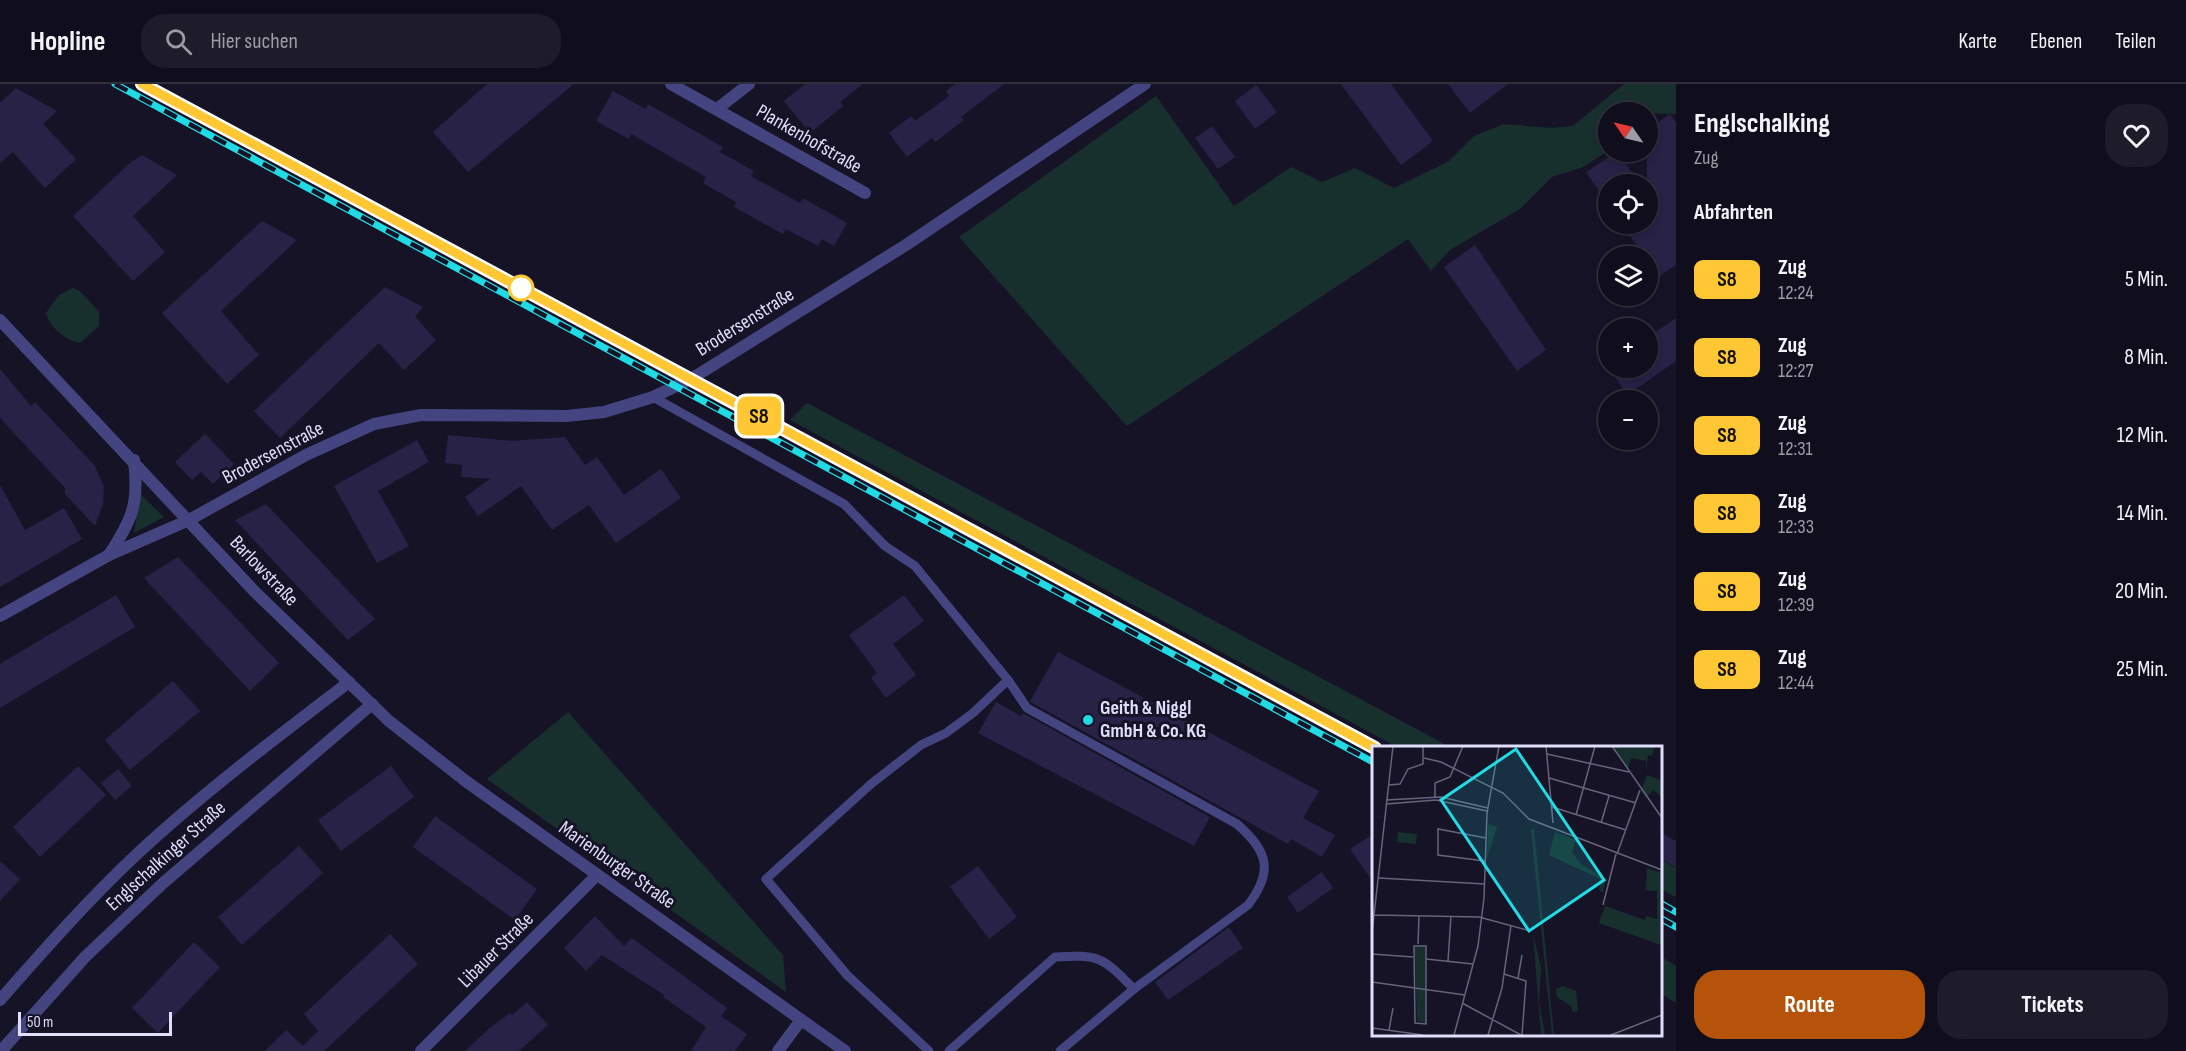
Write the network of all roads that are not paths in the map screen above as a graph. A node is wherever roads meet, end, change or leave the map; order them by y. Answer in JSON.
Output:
{"nodes":[{"id":1,"x":671,"y":84,"type":"edge"},
{"id":2,"x":749,"y":84,"type":"edge"},
{"id":3,"x":1145,"y":84,"type":"edge"},
{"id":4,"x":717,"y":109,"type":"junction"},
{"id":5,"x":865,"y":193,"type":"dead end"},
{"id":6,"x":0,"y":320,"type":"edge"},
{"id":7,"x":653,"y":397,"type":"junction"},
{"id":8,"x":134,"y":460,"type":"junction"},
{"id":9,"x":189,"y":520,"type":"junction"},
{"id":10,"x":109,"y":555,"type":"junction"},
{"id":11,"x":0,"y":616,"type":"edge"},
{"id":12,"x":1008,"y":680,"type":"junction"},
{"id":13,"x":349,"y":682,"type":"junction"},
{"id":14,"x":372,"y":704,"type":"junction"},
{"id":15,"x":597,"y":875,"type":"junction"},
{"id":16,"x":1134,"y":989,"type":"junction"},
{"id":17,"x":0,"y":1000,"type":"edge"},
{"id":18,"x":801,"y":1020,"type":"junction"},
{"id":19,"x":0,"y":1038,"type":"edge"},
{"id":20,"x":1,"y":1050,"type":"edge"},
{"id":21,"x":421,"y":1051,"type":"edge"},
{"id":22,"x":778,"y":1051,"type":"edge"},
{"id":23,"x":845,"y":1051,"type":"edge"},
{"id":24,"x":929,"y":1051,"type":"edge"},
{"id":25,"x":949,"y":1051,"type":"edge"},
{"id":26,"x":1060,"y":1051,"type":"edge"}],
"edges":[{"from":1,"to":4,"type":"street","name":"Plankenhofstraße"},
{"from":2,"to":4,"type":"street"},
{"from":3,"to":7,"type":"street","name":"Brodersenstraße"},
{"from":4,"to":5,"type":"street","name":"Plankenhofstraße"},
{"from":6,"to":8,"type":"street","name":"Barlowstraße"},
{"from":7,"to":9,"type":"street","name":"Brodersenstraße"},
{"from":7,"to":12,"type":"lane"},
{"from":8,"to":9,"type":"street","name":"Barlowstraße"},
{"from":8,"to":10,"type":"street"},
{"from":9,"to":10,"type":"street","name":"Brodersenstraße"},
{"from":9,"to":13,"type":"street","name":"Barlowstraße"},
{"from":10,"to":11,"type":"street","name":"Brodersenstraße"},
{"from":12,"to":16,"type":"lane"},
{"from":12,"to":24,"type":"lane"},
{"from":13,"to":14,"type":"street","name":"Barlowstraße"},
{"from":13,"to":17,"type":"street","name":"Englschalkinger Straße"},
{"from":14,"to":15,"type":"street","name":"Marienburger Straße"},
{"from":14,"to":20,"type":"street","name":"Englschalkinger Straße"},
{"from":15,"to":18,"type":"street","name":"Marienburger Straße"},
{"from":15,"to":21,"type":"street","name":"Libauer Straße"},
{"from":16,"to":25,"type":"lane"},
{"from":16,"to":26,"type":"lane"},
{"from":18,"to":22,"type":"street"},
{"from":18,"to":23,"type":"street","name":"Marienburger Straße"},
{"from":19,"to":20,"type":"lane"}]}
